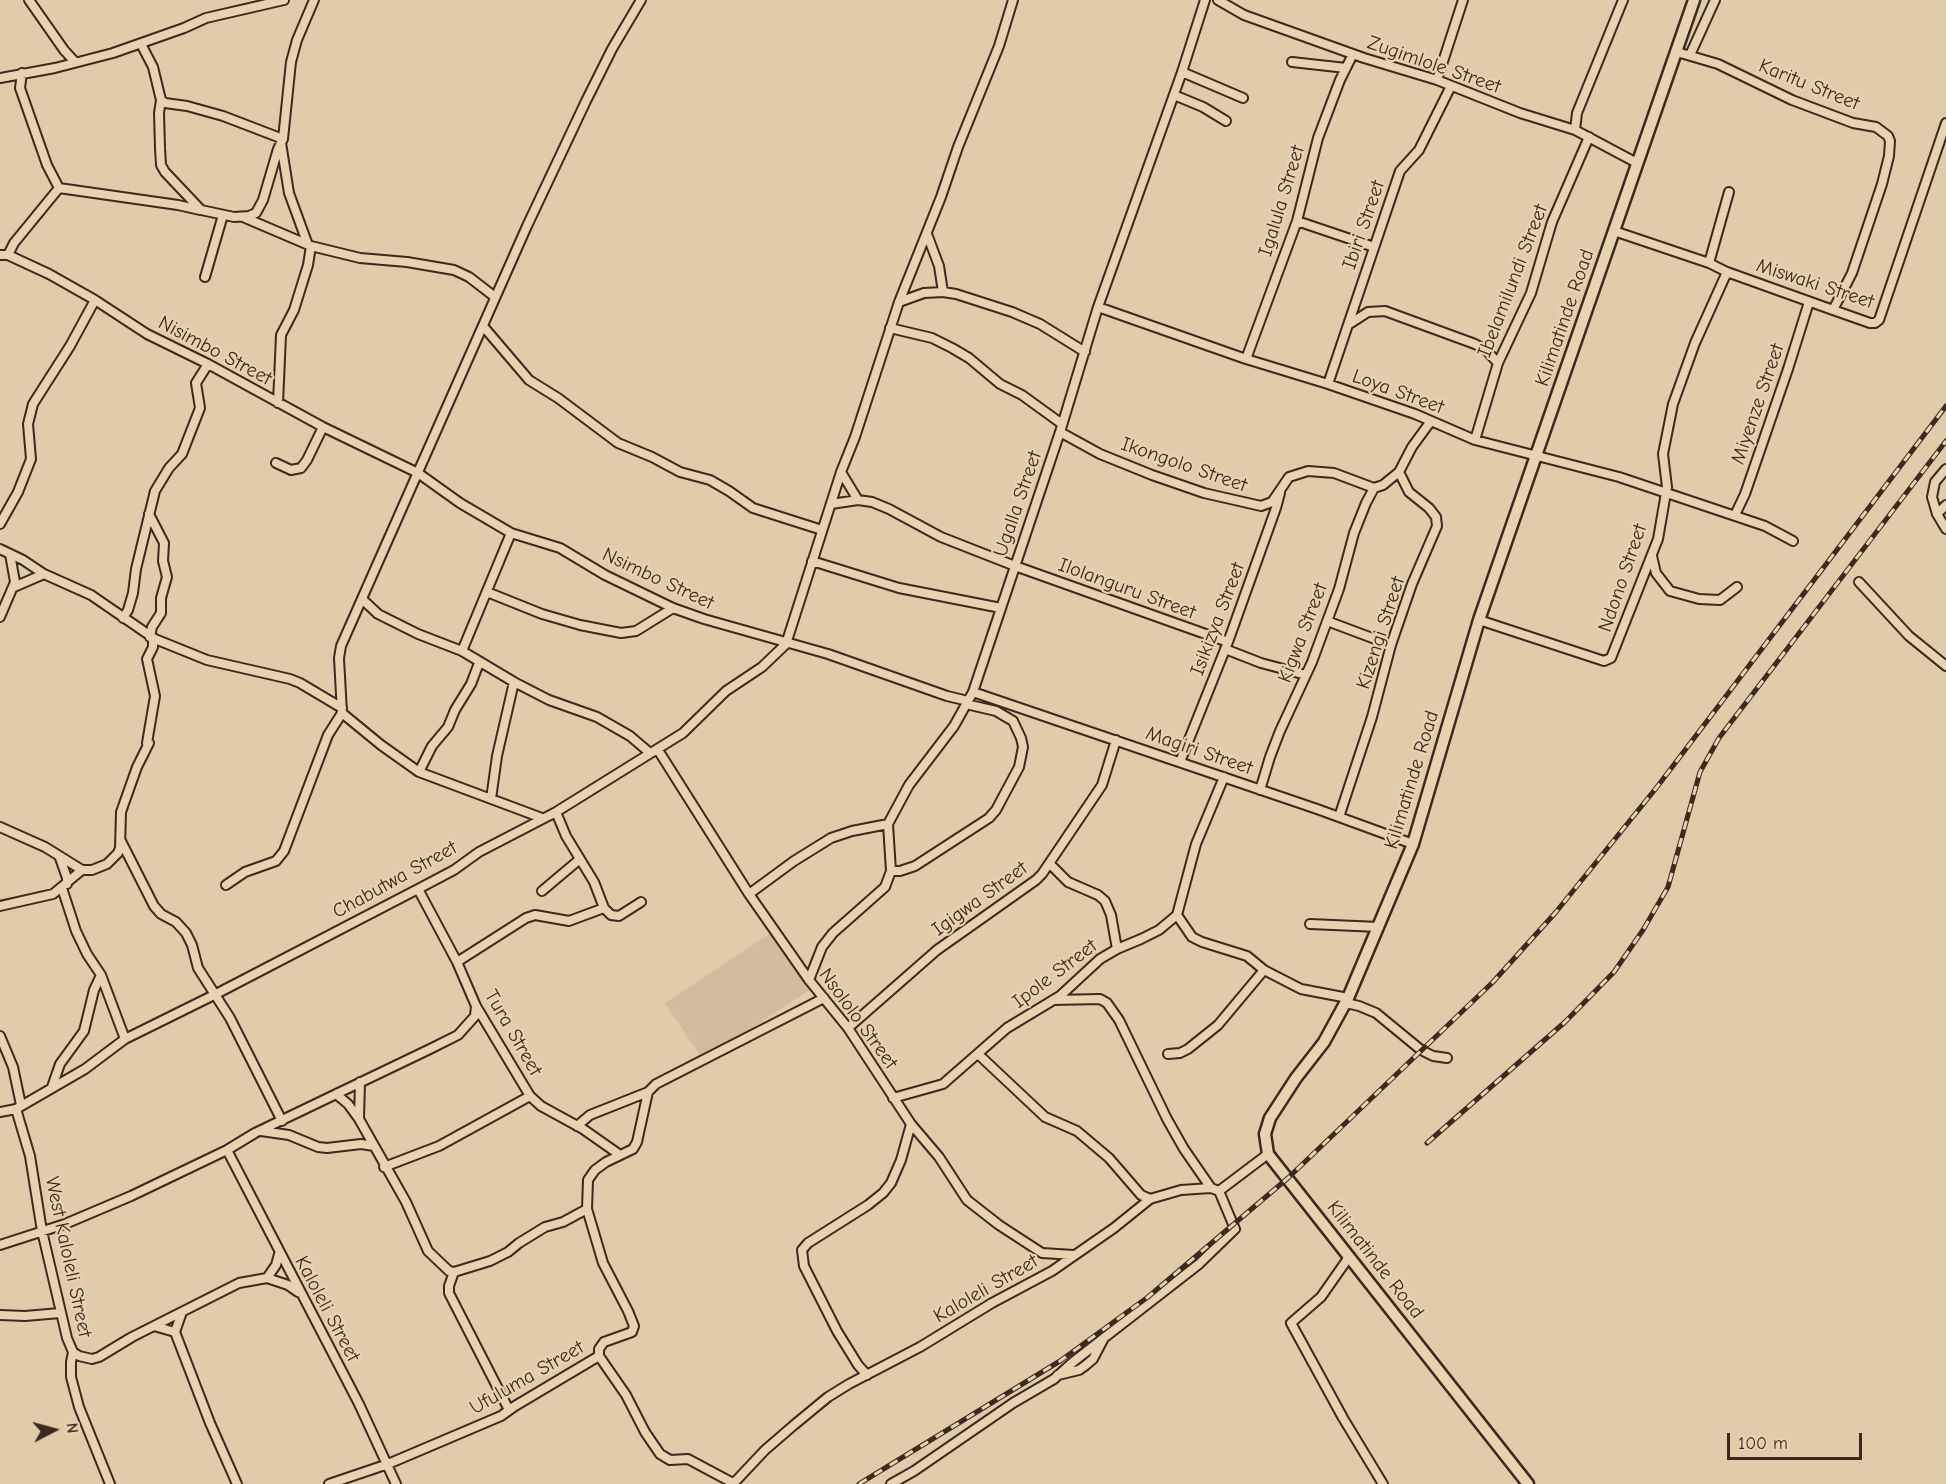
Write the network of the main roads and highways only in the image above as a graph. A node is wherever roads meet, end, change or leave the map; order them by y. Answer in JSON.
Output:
{"nodes":[{"id":1,"x":1694,"y":0,"type":"edge"},
{"id":2,"x":1528,"y":1484,"type":"edge"}],
"edges":[{"from":1,"to":2,"type":"main road","name":"Kilimatinde Road"}]}
